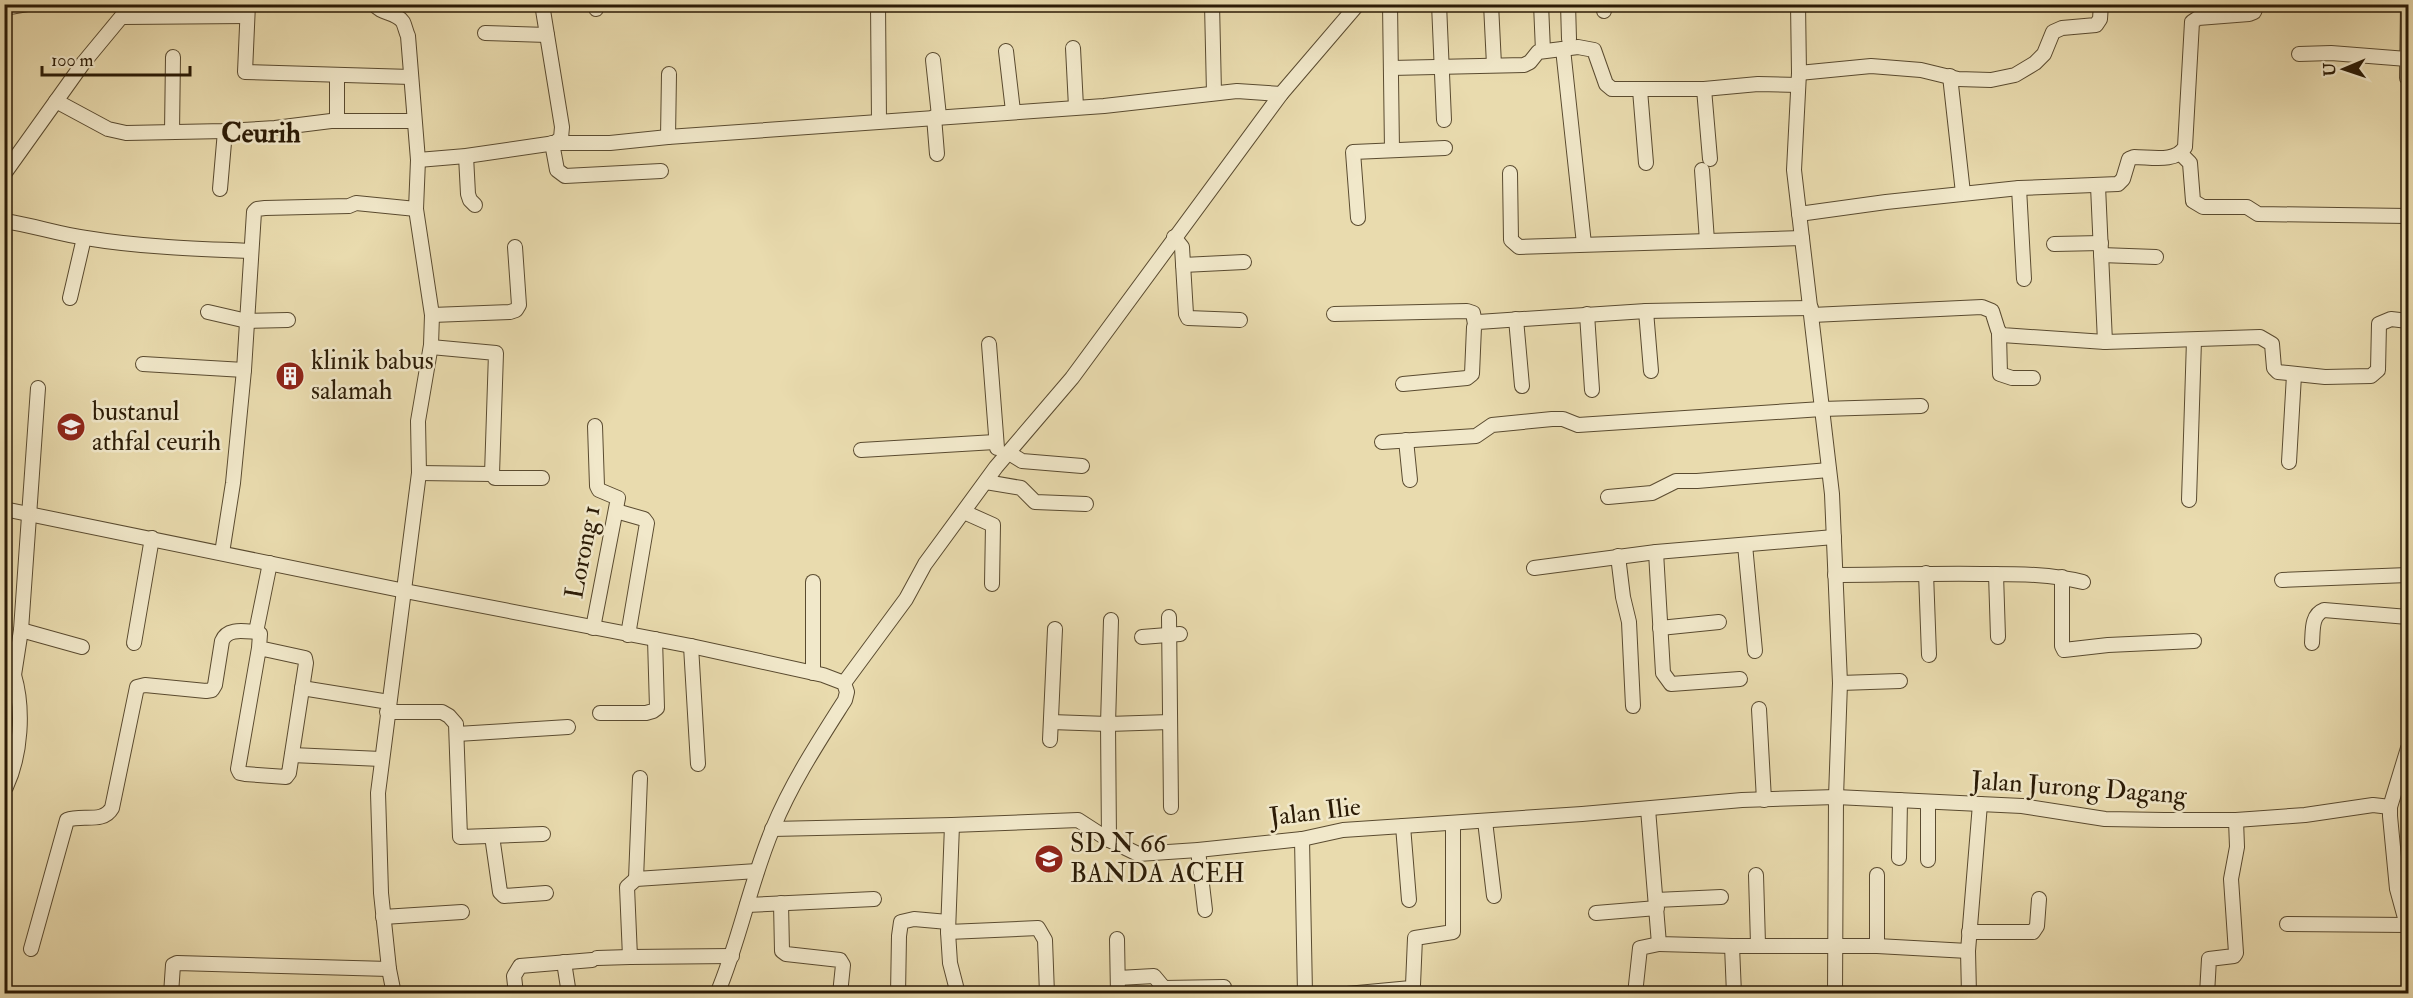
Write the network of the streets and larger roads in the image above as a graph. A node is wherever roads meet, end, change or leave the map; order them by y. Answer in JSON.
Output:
{"nodes":[{"id":1,"x":27,"y":4,"type":"edge"},
{"id":2,"x":132,"y":4,"type":"edge"},
{"id":3,"x":374,"y":4,"type":"edge"},
{"id":4,"x":542,"y":4,"type":"edge"},
{"id":5,"x":878,"y":4,"type":"edge"},
{"id":6,"x":1212,"y":4,"type":"edge"},
{"id":7,"x":1358,"y":4,"type":"edge"},
{"id":8,"x":1390,"y":4,"type":"edge"},
{"id":9,"x":1439,"y":4,"type":"edge"},
{"id":10,"x":1491,"y":4,"type":"edge"},
{"id":11,"x":1541,"y":4,"type":"edge"},
{"id":12,"x":1568,"y":4,"type":"edge"},
{"id":13,"x":1798,"y":4,"type":"edge"},
{"id":14,"x":2101,"y":4,"type":"edge"},
{"id":15,"x":2257,"y":4,"type":"edge"},
{"id":16,"x":2408,"y":4,"type":"edge"},
{"id":17,"x":4,"y":8,"type":"edge"},
{"id":18,"x":247,"y":10,"type":"edge"},
{"id":19,"x":123,"y":17,"type":"junction"},
{"id":20,"x":485,"y":33,"type":"dead end"},
{"id":21,"x":547,"y":35,"type":"junction"},
{"id":22,"x":1566,"y":44,"type":"junction"},
{"id":23,"x":1074,"y":48,"type":"dead end"},
{"id":24,"x":1006,"y":51,"type":"dead end"},
{"id":25,"x":1543,"y":51,"type":"junction"},
{"id":26,"x":2299,"y":54,"type":"dead end"},
{"id":27,"x":173,"y":57,"type":"dead end"},
{"id":28,"x":2407,"y":59,"type":"edge"},
{"id":29,"x":933,"y":60,"type":"dead end"},
{"id":30,"x":1494,"y":65,"type":"junction"},
{"id":31,"x":1442,"y":67,"type":"junction"},
{"id":32,"x":1391,"y":68,"type":"junction"},
{"id":33,"x":669,"y":74,"type":"dead end"},
{"id":34,"x":338,"y":76,"type":"junction"},
{"id":35,"x":1950,"y":76,"type":"junction"},
{"id":36,"x":411,"y":77,"type":"junction"},
{"id":37,"x":2407,"y":78,"type":"edge"},
{"id":38,"x":1798,"y":79,"type":"junction"},
{"id":39,"x":1704,"y":89,"type":"junction"},
{"id":40,"x":1640,"y":90,"type":"junction"},
{"id":41,"x":1214,"y":93,"type":"junction"},
{"id":42,"x":1281,"y":94,"type":"junction"},
{"id":43,"x":56,"y":101,"type":"junction"},
{"id":44,"x":1076,"y":107,"type":"junction"},
{"id":45,"x":1012,"y":111,"type":"junction"},
{"id":46,"x":936,"y":117,"type":"junction"},
{"id":47,"x":1444,"y":120,"type":"dead end"},
{"id":48,"x":337,"y":121,"type":"junction"},
{"id":49,"x":879,"y":121,"type":"junction"},
{"id":50,"x":414,"y":122,"type":"junction"},
{"id":51,"x":225,"y":131,"type":"junction"},
{"id":52,"x":172,"y":132,"type":"junction"},
{"id":53,"x":668,"y":137,"type":"junction"},
{"id":54,"x":554,"y":143,"type":"junction"},
{"id":55,"x":1445,"y":148,"type":"dead end"},
{"id":56,"x":1392,"y":150,"type":"junction"},
{"id":57,"x":937,"y":154,"type":"dead end"},
{"id":58,"x":2181,"y":154,"type":"junction"},
{"id":59,"x":466,"y":156,"type":"junction"},
{"id":60,"x":418,"y":160,"type":"junction"},
{"id":61,"x":1646,"y":163,"type":"dead end"},
{"id":62,"x":661,"y":171,"type":"dead end"},
{"id":63,"x":1510,"y":173,"type":"dead end"},
{"id":64,"x":4,"y":174,"type":"edge"},
{"id":65,"x":2098,"y":186,"type":"junction"},
{"id":66,"x":2019,"y":188,"type":"junction"},
{"id":67,"x":220,"y":189,"type":"dead end"},
{"id":68,"x":1964,"y":193,"type":"junction"},
{"id":69,"x":475,"y":205,"type":"dead end"},
{"id":70,"x":416,"y":209,"type":"junction"},
{"id":71,"x":1799,"y":214,"type":"junction"},
{"id":72,"x":2409,"y":216,"type":"edge"},
{"id":73,"x":1358,"y":218,"type":"dead end"},
{"id":74,"x":4,"y":221,"type":"edge"},
{"id":75,"x":1174,"y":237,"type":"junction"},
{"id":76,"x":84,"y":238,"type":"junction"},
{"id":77,"x":1802,"y":238,"type":"junction"},
{"id":78,"x":1707,"y":241,"type":"junction"},
{"id":79,"x":1584,"y":244,"type":"junction"},
{"id":80,"x":2054,"y":244,"type":"dead end"},
{"id":81,"x":515,"y":247,"type":"dead end"},
{"id":82,"x":2101,"y":249,"type":"junction"},
{"id":83,"x":251,"y":251,"type":"junction"},
{"id":84,"x":2156,"y":256,"type":"dead end"},
{"id":85,"x":1244,"y":262,"type":"dead end"},
{"id":86,"x":1183,"y":265,"type":"junction"},
{"id":87,"x":2024,"y":279,"type":"dead end"},
{"id":88,"x":70,"y":298,"type":"dead end"},
{"id":89,"x":1646,"y":311,"type":"junction"},
{"id":90,"x":208,"y":312,"type":"dead end"},
{"id":91,"x":1811,"y":312,"type":"junction"},
{"id":92,"x":1334,"y":314,"type":"dead end"},
{"id":93,"x":1587,"y":314,"type":"junction"},
{"id":94,"x":432,"y":315,"type":"junction"},
{"id":95,"x":1516,"y":319,"type":"junction"},
{"id":96,"x":288,"y":320,"type":"dead end"},
{"id":97,"x":1240,"y":320,"type":"dead end"},
{"id":98,"x":247,"y":321,"type":"junction"},
{"id":99,"x":2409,"y":321,"type":"edge"},
{"id":100,"x":1474,"y":324,"type":"junction"},
{"id":101,"x":1999,"y":334,"type":"junction"},
{"id":102,"x":2194,"y":340,"type":"junction"},
{"id":103,"x":2105,"y":342,"type":"junction"},
{"id":104,"x":989,"y":344,"type":"dead end"},
{"id":105,"x":430,"y":347,"type":"junction"},
{"id":106,"x":143,"y":364,"type":"dead end"},
{"id":107,"x":244,"y":370,"type":"junction"},
{"id":108,"x":1651,"y":371,"type":"dead end"},
{"id":109,"x":2294,"y":375,"type":"junction"},
{"id":110,"x":2033,"y":378,"type":"dead end"},
{"id":111,"x":1403,"y":384,"type":"dead end"},
{"id":112,"x":1522,"y":386,"type":"dead end"},
{"id":113,"x":38,"y":388,"type":"dead end"},
{"id":114,"x":1592,"y":390,"type":"dead end"},
{"id":115,"x":1921,"y":406,"type":"dead end"},
{"id":116,"x":1822,"y":409,"type":"junction"},
{"id":117,"x":595,"y":426,"type":"dead end"},
{"id":118,"x":1406,"y":440,"type":"junction"},
{"id":119,"x":995,"y":442,"type":"junction"},
{"id":120,"x":1382,"y":442,"type":"dead end"},
{"id":121,"x":861,"y":450,"type":"dead end"},
{"id":122,"x":1005,"y":457,"type":"junction"},
{"id":123,"x":2289,"y":462,"type":"dead end"},
{"id":124,"x":1082,"y":466,"type":"dead end"},
{"id":125,"x":1829,"y":470,"type":"junction"},
{"id":126,"x":419,"y":473,"type":"junction"},
{"id":127,"x":492,"y":474,"type":"junction"},
{"id":128,"x":542,"y":478,"type":"dead end"},
{"id":129,"x":1410,"y":480,"type":"dead end"},
{"id":130,"x":986,"y":482,"type":"junction"},
{"id":131,"x":1608,"y":497,"type":"dead end"},
{"id":132,"x":2189,"y":500,"type":"dead end"},
{"id":133,"x":1086,"y":504,"type":"dead end"},
{"id":134,"x":4,"y":509,"type":"edge"},
{"id":135,"x":616,"y":511,"type":"junction"},
{"id":136,"x":964,"y":512,"type":"junction"},
{"id":137,"x":27,"y":513,"type":"junction"},
{"id":138,"x":1833,"y":537,"type":"junction"},
{"id":139,"x":152,"y":538,"type":"junction"},
{"id":140,"x":1745,"y":545,"type":"junction"},
{"id":141,"x":1656,"y":552,"type":"junction"},
{"id":142,"x":222,"y":553,"type":"junction"},
{"id":143,"x":1617,"y":556,"type":"junction"},
{"id":144,"x":270,"y":563,"type":"junction"},
{"id":145,"x":1533,"y":568,"type":"dead end"},
{"id":146,"x":1926,"y":573,"type":"junction"},
{"id":147,"x":1996,"y":574,"type":"junction"},
{"id":148,"x":1835,"y":575,"type":"junction"},
{"id":149,"x":2409,"y":575,"type":"edge"},
{"id":150,"x":2062,"y":577,"type":"junction"},
{"id":151,"x":2282,"y":580,"type":"dead end"},
{"id":152,"x":813,"y":582,"type":"dead end"},
{"id":153,"x":2083,"y":582,"type":"dead end"},
{"id":154,"x":992,"y":584,"type":"dead end"},
{"id":155,"x":405,"y":591,"type":"junction"},
{"id":156,"x":1169,"y":617,"type":"dead end"},
{"id":157,"x":2409,"y":617,"type":"edge"},
{"id":158,"x":1112,"y":620,"type":"dead end"},
{"id":159,"x":1719,"y":622,"type":"dead end"},
{"id":160,"x":593,"y":628,"type":"junction"},
{"id":161,"x":1660,"y":628,"type":"junction"},
{"id":162,"x":1055,"y":629,"type":"dead end"},
{"id":163,"x":21,"y":630,"type":"junction"},
{"id":164,"x":256,"y":632,"type":"junction"},
{"id":165,"x":628,"y":634,"type":"junction"},
{"id":166,"x":1174,"y":635,"type":"junction"},
{"id":167,"x":1142,"y":637,"type":"dead end"},
{"id":168,"x":1998,"y":637,"type":"dead end"},
{"id":169,"x":655,"y":639,"type":"junction"},
{"id":170,"x":2194,"y":641,"type":"dead end"},
{"id":171,"x":134,"y":642,"type":"dead end"},
{"id":172,"x":2312,"y":644,"type":"dead end"},
{"id":173,"x":691,"y":645,"type":"junction"},
{"id":174,"x":82,"y":647,"type":"dead end"},
{"id":175,"x":259,"y":648,"type":"junction"},
{"id":176,"x":1755,"y":651,"type":"dead end"},
{"id":177,"x":1929,"y":655,"type":"dead end"},
{"id":178,"x":813,"y":673,"type":"junction"},
{"id":179,"x":9,"y":674,"type":"edge"},
{"id":180,"x":1740,"y":679,"type":"dead end"},
{"id":181,"x":1900,"y":681,"type":"dead end"},
{"id":182,"x":844,"y":683,"type":"junction"},
{"id":183,"x":1840,"y":683,"type":"junction"},
{"id":184,"x":302,"y":688,"type":"junction"},
{"id":185,"x":1634,"y":706,"type":"dead end"},
{"id":186,"x":388,"y":707,"type":"junction"},
{"id":187,"x":1759,"y":709,"type":"dead end"},
{"id":188,"x":600,"y":713,"type":"dead end"},
{"id":189,"x":1051,"y":722,"type":"junction"},
{"id":190,"x":1170,"y":722,"type":"junction"},
{"id":191,"x":1108,"y":724,"type":"junction"},
{"id":192,"x":568,"y":727,"type":"dead end"},
{"id":193,"x":457,"y":734,"type":"junction"},
{"id":194,"x":1050,"y":740,"type":"dead end"},
{"id":195,"x":2409,"y":748,"type":"edge"},
{"id":196,"x":292,"y":755,"type":"junction"},
{"id":197,"x":381,"y":759,"type":"junction"},
{"id":198,"x":698,"y":764,"type":"dead end"},
{"id":199,"x":640,"y":778,"type":"dead end"},
{"id":200,"x":6,"y":787,"type":"edge"},
{"id":201,"x":1836,"y":798,"type":"junction"},
{"id":202,"x":1764,"y":800,"type":"junction"},
{"id":203,"x":1900,"y":800,"type":"junction"},
{"id":204,"x":1928,"y":802,"type":"junction"},
{"id":205,"x":2392,"y":803,"type":"junction"},
{"id":206,"x":2409,"y":803,"type":"edge"},
{"id":207,"x":1980,"y":804,"type":"junction"},
{"id":208,"x":1171,"y":807,"type":"dead end"},
{"id":209,"x":1648,"y":809,"type":"junction"},
{"id":210,"x":2236,"y":820,"type":"junction"},
{"id":211,"x":1485,"y":821,"type":"junction"},
{"id":212,"x":1453,"y":823,"type":"junction"},
{"id":213,"x":952,"y":825,"type":"junction"},
{"id":214,"x":1402,"y":826,"type":"junction"},
{"id":215,"x":772,"y":828,"type":"junction"},
{"id":216,"x":543,"y":834,"type":"dead end"},
{"id":217,"x":492,"y":836,"type":"junction"},
{"id":218,"x":1302,"y":839,"type":"junction"},
{"id":219,"x":1109,"y":840,"type":"junction"},
{"id":220,"x":1198,"y":850,"type":"junction"},
{"id":221,"x":1899,"y":858,"type":"dead end"},
{"id":222,"x":1928,"y":860,"type":"dead end"},
{"id":223,"x":757,"y":871,"type":"junction"},
{"id":224,"x":1756,"y":875,"type":"dead end"},
{"id":225,"x":1877,"y":875,"type":"dead end"},
{"id":226,"x":636,"y":879,"type":"junction"},
{"id":227,"x":546,"y":893,"type":"dead end"},
{"id":228,"x":1494,"y":896,"type":"dead end"},
{"id":229,"x":1721,"y":897,"type":"dead end"},
{"id":230,"x":874,"y":899,"type":"dead end"},
{"id":231,"x":2039,"y":899,"type":"dead end"},
{"id":232,"x":1409,"y":900,"type":"dead end"},
{"id":233,"x":781,"y":903,"type":"junction"},
{"id":234,"x":1656,"y":904,"type":"junction"},
{"id":235,"x":747,"y":905,"type":"junction"},
{"id":236,"x":1204,"y":910,"type":"dead end"},
{"id":237,"x":462,"y":912,"type":"dead end"},
{"id":238,"x":1596,"y":913,"type":"dead end"},
{"id":239,"x":383,"y":917,"type":"junction"},
{"id":240,"x":2287,"y":924,"type":"dead end"},
{"id":241,"x":948,"y":927,"type":"junction"},
{"id":242,"x":2408,"y":927,"type":"edge"},
{"id":243,"x":1969,"y":932,"type":"junction"},
{"id":244,"x":1117,"y":939,"type":"dead end"},
{"id":245,"x":1659,"y":944,"type":"junction"},
{"id":246,"x":1758,"y":944,"type":"junction"},
{"id":247,"x":1836,"y":945,"type":"junction"},
{"id":248,"x":1732,"y":946,"type":"junction"},
{"id":249,"x":1877,"y":946,"type":"junction"},
{"id":250,"x":31,"y":949,"type":"dead end"},
{"id":251,"x":1968,"y":951,"type":"junction"},
{"id":252,"x":732,"y":956,"type":"junction"},
{"id":253,"x":630,"y":957,"type":"junction"},
{"id":254,"x":564,"y":962,"type":"junction"},
{"id":255,"x":389,"y":969,"type":"junction"},
{"id":256,"x":1118,"y":978,"type":"junction"},
{"id":257,"x":1224,"y":987,"type":"dead end"},
{"id":258,"x":171,"y":993,"type":"edge"},
{"id":259,"x":394,"y":993,"type":"edge"},
{"id":260,"x":516,"y":993,"type":"edge"},
{"id":261,"x":569,"y":993,"type":"edge"},
{"id":262,"x":717,"y":993,"type":"edge"},
{"id":263,"x":840,"y":993,"type":"edge"},
{"id":264,"x":898,"y":993,"type":"edge"},
{"id":265,"x":958,"y":993,"type":"edge"},
{"id":266,"x":1047,"y":993,"type":"edge"},
{"id":267,"x":1118,"y":993,"type":"edge"},
{"id":268,"x":1305,"y":993,"type":"edge"},
{"id":269,"x":1347,"y":993,"type":"edge"},
{"id":270,"x":1635,"y":993,"type":"edge"},
{"id":271,"x":1734,"y":993,"type":"edge"},
{"id":272,"x":1835,"y":993,"type":"edge"},
{"id":273,"x":1969,"y":993,"type":"edge"},
{"id":274,"x":2207,"y":993,"type":"edge"}],
"edges":[{"from":1,"to":17,"type":"street"},
{"from":2,"to":19,"type":"street"},
{"from":3,"to":36,"type":"street"},
{"from":4,"to":21,"type":"street"},
{"from":5,"to":49,"type":"street"},
{"from":6,"to":41,"type":"street"},
{"from":7,"to":42,"type":"street"},
{"from":8,"to":32,"type":"street"},
{"from":9,"to":31,"type":"street"},
{"from":10,"to":30,"type":"street"},
{"from":11,"to":25,"type":"street"},
{"from":12,"to":22,"type":"street"},
{"from":13,"to":38,"type":"street"},
{"from":14,"to":35,"type":"street"},
{"from":15,"to":58,"type":"street"},
{"from":16,"to":28,"type":"street"},
{"from":18,"to":19,"type":"street"},
{"from":18,"to":34,"type":"street"},
{"from":19,"to":43,"type":"street"},
{"from":20,"to":21,"type":"street"},
{"from":21,"to":54,"type":"street"},
{"from":22,"to":25,"type":"street"},
{"from":22,"to":40,"type":"street"},
{"from":22,"to":79,"type":"street"},
{"from":23,"to":44,"type":"street"},
{"from":24,"to":45,"type":"street"},
{"from":25,"to":30,"type":"street"},
{"from":26,"to":28,"type":"street"},
{"from":27,"to":52,"type":"street"},
{"from":28,"to":37,"type":"street"},
{"from":29,"to":46,"type":"street"},
{"from":30,"to":31,"type":"street"},
{"from":31,"to":32,"type":"street"},
{"from":31,"to":47,"type":"street"},
{"from":32,"to":56,"type":"street"},
{"from":33,"to":53,"type":"street"},
{"from":34,"to":36,"type":"street"},
{"from":34,"to":48,"type":"street"},
{"from":35,"to":38,"type":"street"},
{"from":35,"to":68,"type":"street"},
{"from":36,"to":50,"type":"street"},
{"from":38,"to":39,"type":"street"},
{"from":38,"to":71,"type":"street"},
{"from":39,"to":40,"type":"street"},
{"from":39,"to":78,"type":"street"},
{"from":40,"to":61,"type":"street"},
{"from":41,"to":42,"type":"street"},
{"from":41,"to":44,"type":"street"},
{"from":42,"to":75,"type":"street"},
{"from":43,"to":52,"type":"street"},
{"from":43,"to":64,"type":"street"},
{"from":44,"to":45,"type":"street"},
{"from":45,"to":46,"type":"street"},
{"from":46,"to":49,"type":"street"},
{"from":46,"to":57,"type":"street"},
{"from":48,"to":50,"type":"street"},
{"from":48,"to":51,"type":"street"},
{"from":49,"to":53,"type":"street"},
{"from":50,"to":60,"type":"street"},
{"from":51,"to":52,"type":"street"},
{"from":51,"to":67,"type":"street"},
{"from":53,"to":54,"type":"street"},
{"from":54,"to":59,"type":"street"},
{"from":54,"to":62,"type":"street"},
{"from":55,"to":56,"type":"street"},
{"from":56,"to":73,"type":"street"},
{"from":58,"to":65,"type":"street"},
{"from":58,"to":72,"type":"street"},
{"from":59,"to":60,"type":"street"},
{"from":59,"to":69,"type":"street"},
{"from":60,"to":70,"type":"street"},
{"from":63,"to":79,"type":"street"},
{"from":65,"to":66,"type":"street"},
{"from":65,"to":82,"type":"street"},
{"from":66,"to":68,"type":"street"},
{"from":66,"to":87,"type":"street"},
{"from":68,"to":71,"type":"street"},
{"from":70,"to":83,"type":"street"},
{"from":70,"to":94,"type":"street"},
{"from":71,"to":77,"type":"street"},
{"from":74,"to":76,"type":"street"},
{"from":75,"to":86,"type":"street"},
{"from":75,"to":122,"type":"street"},
{"from":76,"to":83,"type":"street"},
{"from":76,"to":88,"type":"street"},
{"from":77,"to":78,"type":"street"},
{"from":77,"to":91,"type":"street"},
{"from":78,"to":79,"type":"street"},
{"from":80,"to":82,"type":"street"},
{"from":81,"to":94,"type":"street"},
{"from":82,"to":84,"type":"street"},
{"from":82,"to":103,"type":"street"},
{"from":83,"to":98,"type":"street"},
{"from":85,"to":86,"type":"street"},
{"from":86,"to":97,"type":"street"},
{"from":89,"to":91,"type":"street"},
{"from":89,"to":93,"type":"street"},
{"from":89,"to":108,"type":"street"},
{"from":90,"to":98,"type":"street"},
{"from":91,"to":101,"type":"street"},
{"from":91,"to":116,"type":"street"},
{"from":92,"to":100,"type":"street"},
{"from":93,"to":95,"type":"street"},
{"from":93,"to":114,"type":"street"},
{"from":94,"to":105,"type":"street"},
{"from":95,"to":100,"type":"street"},
{"from":95,"to":112,"type":"street"},
{"from":96,"to":98,"type":"street"},
{"from":98,"to":107,"type":"street"},
{"from":99,"to":109,"type":"street"},
{"from":100,"to":111,"type":"street"},
{"from":101,"to":103,"type":"street"},
{"from":101,"to":110,"type":"street"},
{"from":102,"to":103,"type":"street"},
{"from":102,"to":109,"type":"street"},
{"from":102,"to":132,"type":"street"},
{"from":104,"to":119,"type":"street"},
{"from":105,"to":126,"type":"street"},
{"from":105,"to":127,"type":"street"},
{"from":106,"to":107,"type":"street"},
{"from":107,"to":142,"type":"street"},
{"from":109,"to":123,"type":"street"},
{"from":113,"to":137,"type":"street"},
{"from":115,"to":116,"type":"street"},
{"from":116,"to":118,"type":"street"},
{"from":116,"to":125,"type":"street"},
{"from":117,"to":135,"type":"street","name":"Lorong 1"},
{"from":118,"to":120,"type":"street"},
{"from":118,"to":129,"type":"street"},
{"from":119,"to":121,"type":"street"},
{"from":119,"to":122,"type":"street"},
{"from":122,"to":124,"type":"street"},
{"from":122,"to":130,"type":"street"},
{"from":125,"to":131,"type":"street"},
{"from":125,"to":138,"type":"street"},
{"from":126,"to":127,"type":"street"},
{"from":126,"to":155,"type":"street"},
{"from":127,"to":128,"type":"street"},
{"from":130,"to":133,"type":"street"},
{"from":130,"to":136,"type":"street"},
{"from":134,"to":137,"type":"street"},
{"from":135,"to":160,"type":"street","name":"Lorong 1"},
{"from":135,"to":165,"type":"street"},
{"from":136,"to":154,"type":"street"},
{"from":136,"to":182,"type":"street"},
{"from":137,"to":139,"type":"street"},
{"from":137,"to":163,"type":"street"},
{"from":138,"to":140,"type":"street"},
{"from":138,"to":148,"type":"street"},
{"from":139,"to":142,"type":"street"},
{"from":139,"to":171,"type":"street"},
{"from":140,"to":141,"type":"street"},
{"from":140,"to":176,"type":"street"},
{"from":141,"to":143,"type":"street"},
{"from":141,"to":161,"type":"street"},
{"from":142,"to":144,"type":"street"},
{"from":143,"to":145,"type":"street"},
{"from":143,"to":185,"type":"street"},
{"from":144,"to":155,"type":"street"},
{"from":144,"to":164,"type":"street"},
{"from":146,"to":147,"type":"street"},
{"from":146,"to":148,"type":"street"},
{"from":146,"to":177,"type":"street"},
{"from":147,"to":150,"type":"street"},
{"from":147,"to":168,"type":"street"},
{"from":148,"to":183,"type":"street"},
{"from":149,"to":151,"type":"street"},
{"from":150,"to":153,"type":"street"},
{"from":150,"to":170,"type":"street"},
{"from":152,"to":178,"type":"street"},
{"from":155,"to":160,"type":"street"},
{"from":155,"to":186,"type":"street"},
{"from":156,"to":166,"type":"street"},
{"from":157,"to":172,"type":"street"},
{"from":158,"to":191,"type":"street"},
{"from":159,"to":161,"type":"street"},
{"from":160,"to":165,"type":"street"},
{"from":161,"to":180,"type":"street"},
{"from":162,"to":189,"type":"street"},
{"from":163,"to":174,"type":"street"},
{"from":163,"to":179,"type":"street"},
{"from":164,"to":175,"type":"street"},
{"from":164,"to":250,"type":"street"},
{"from":165,"to":169,"type":"street"},
{"from":166,"to":167,"type":"street"},
{"from":166,"to":190,"type":"street"},
{"from":169,"to":173,"type":"street"},
{"from":169,"to":188,"type":"street"},
{"from":173,"to":178,"type":"street"},
{"from":173,"to":198,"type":"street"},
{"from":175,"to":184,"type":"street"},
{"from":175,"to":196,"type":"street"},
{"from":178,"to":182,"type":"street"},
{"from":179,"to":200,"type":"street"},
{"from":181,"to":183,"type":"street"},
{"from":182,"to":215,"type":"street"},
{"from":183,"to":201,"type":"street"},
{"from":184,"to":186,"type":"street"},
{"from":184,"to":196,"type":"street"},
{"from":186,"to":193,"type":"street"},
{"from":186,"to":197,"type":"street"},
{"from":187,"to":202,"type":"street"},
{"from":189,"to":191,"type":"street"},
{"from":189,"to":194,"type":"street"},
{"from":190,"to":191,"type":"street"},
{"from":190,"to":208,"type":"street"},
{"from":191,"to":219,"type":"street"},
{"from":192,"to":193,"type":"street"},
{"from":193,"to":217,"type":"street"},
{"from":195,"to":205,"type":"street"},
{"from":196,"to":197,"type":"street"},
{"from":197,"to":239,"type":"street"},
{"from":199,"to":226,"type":"street"},
{"from":201,"to":202,"type":"street","name":"Jalan Ilie"},
{"from":201,"to":203,"type":"street","name":"Jalan Jurong Dagang"},
{"from":201,"to":247,"type":"street"},
{"from":202,"to":209,"type":"street","name":"Jalan Ilie"},
{"from":203,"to":204,"type":"street","name":"Jalan Jurong Dagang"},
{"from":203,"to":221,"type":"street"},
{"from":204,"to":207,"type":"street","name":"Jalan Jurong Dagang"},
{"from":204,"to":222,"type":"street"},
{"from":205,"to":206,"type":"street","name":"Jalan Jurong Dagang"},
{"from":205,"to":210,"type":"street","name":"Jalan Jurong Dagang"},
{"from":205,"to":242,"type":"street"},
{"from":207,"to":210,"type":"street","name":"Jalan Jurong Dagang"},
{"from":207,"to":243,"type":"street"},
{"from":209,"to":211,"type":"street","name":"Jalan Ilie"},
{"from":209,"to":234,"type":"street"},
{"from":210,"to":274,"type":"street"},
{"from":211,"to":212,"type":"street","name":"Jalan Ilie"},
{"from":211,"to":228,"type":"street"},
{"from":212,"to":214,"type":"street","name":"Jalan Ilie"},
{"from":212,"to":269,"type":"street"},
{"from":213,"to":215,"type":"street","name":"Jalan Ilie"},
{"from":213,"to":219,"type":"street","name":"Jalan Ilie"},
{"from":213,"to":241,"type":"street"},
{"from":214,"to":218,"type":"street","name":"Jalan Ilie"},
{"from":214,"to":232,"type":"street"},
{"from":215,"to":223,"type":"street"},
{"from":216,"to":217,"type":"street"},
{"from":217,"to":227,"type":"street"},
{"from":218,"to":220,"type":"street","name":"Jalan Ilie"},
{"from":218,"to":268,"type":"street"},
{"from":219,"to":220,"type":"street","name":"Jalan Ilie"},
{"from":220,"to":236,"type":"street"},
{"from":223,"to":226,"type":"street"},
{"from":223,"to":235,"type":"street"},
{"from":224,"to":246,"type":"street"},
{"from":225,"to":249,"type":"street"},
{"from":226,"to":253,"type":"street"},
{"from":229,"to":234,"type":"street"},
{"from":230,"to":233,"type":"street"},
{"from":231,"to":243,"type":"street"},
{"from":233,"to":235,"type":"street"},
{"from":233,"to":263,"type":"street"},
{"from":234,"to":238,"type":"street"},
{"from":234,"to":245,"type":"street"},
{"from":235,"to":252,"type":"street"},
{"from":237,"to":239,"type":"street"},
{"from":239,"to":255,"type":"street"},
{"from":240,"to":242,"type":"street"},
{"from":241,"to":264,"type":"street"},
{"from":241,"to":265,"type":"street"},
{"from":241,"to":266,"type":"street"},
{"from":243,"to":251,"type":"street"},
{"from":244,"to":256,"type":"street"},
{"from":245,"to":248,"type":"street"},
{"from":245,"to":270,"type":"street"},
{"from":246,"to":247,"type":"street"},
{"from":246,"to":248,"type":"street"},
{"from":247,"to":249,"type":"street"},
{"from":247,"to":272,"type":"street"},
{"from":248,"to":271,"type":"street"},
{"from":249,"to":251,"type":"street"},
{"from":251,"to":273,"type":"street"},
{"from":252,"to":253,"type":"street"},
{"from":252,"to":262,"type":"street"},
{"from":253,"to":254,"type":"street"},
{"from":254,"to":260,"type":"street"},
{"from":254,"to":261,"type":"street"},
{"from":255,"to":258,"type":"street"},
{"from":255,"to":259,"type":"street"},
{"from":256,"to":257,"type":"street"},
{"from":256,"to":267,"type":"street"}]}
